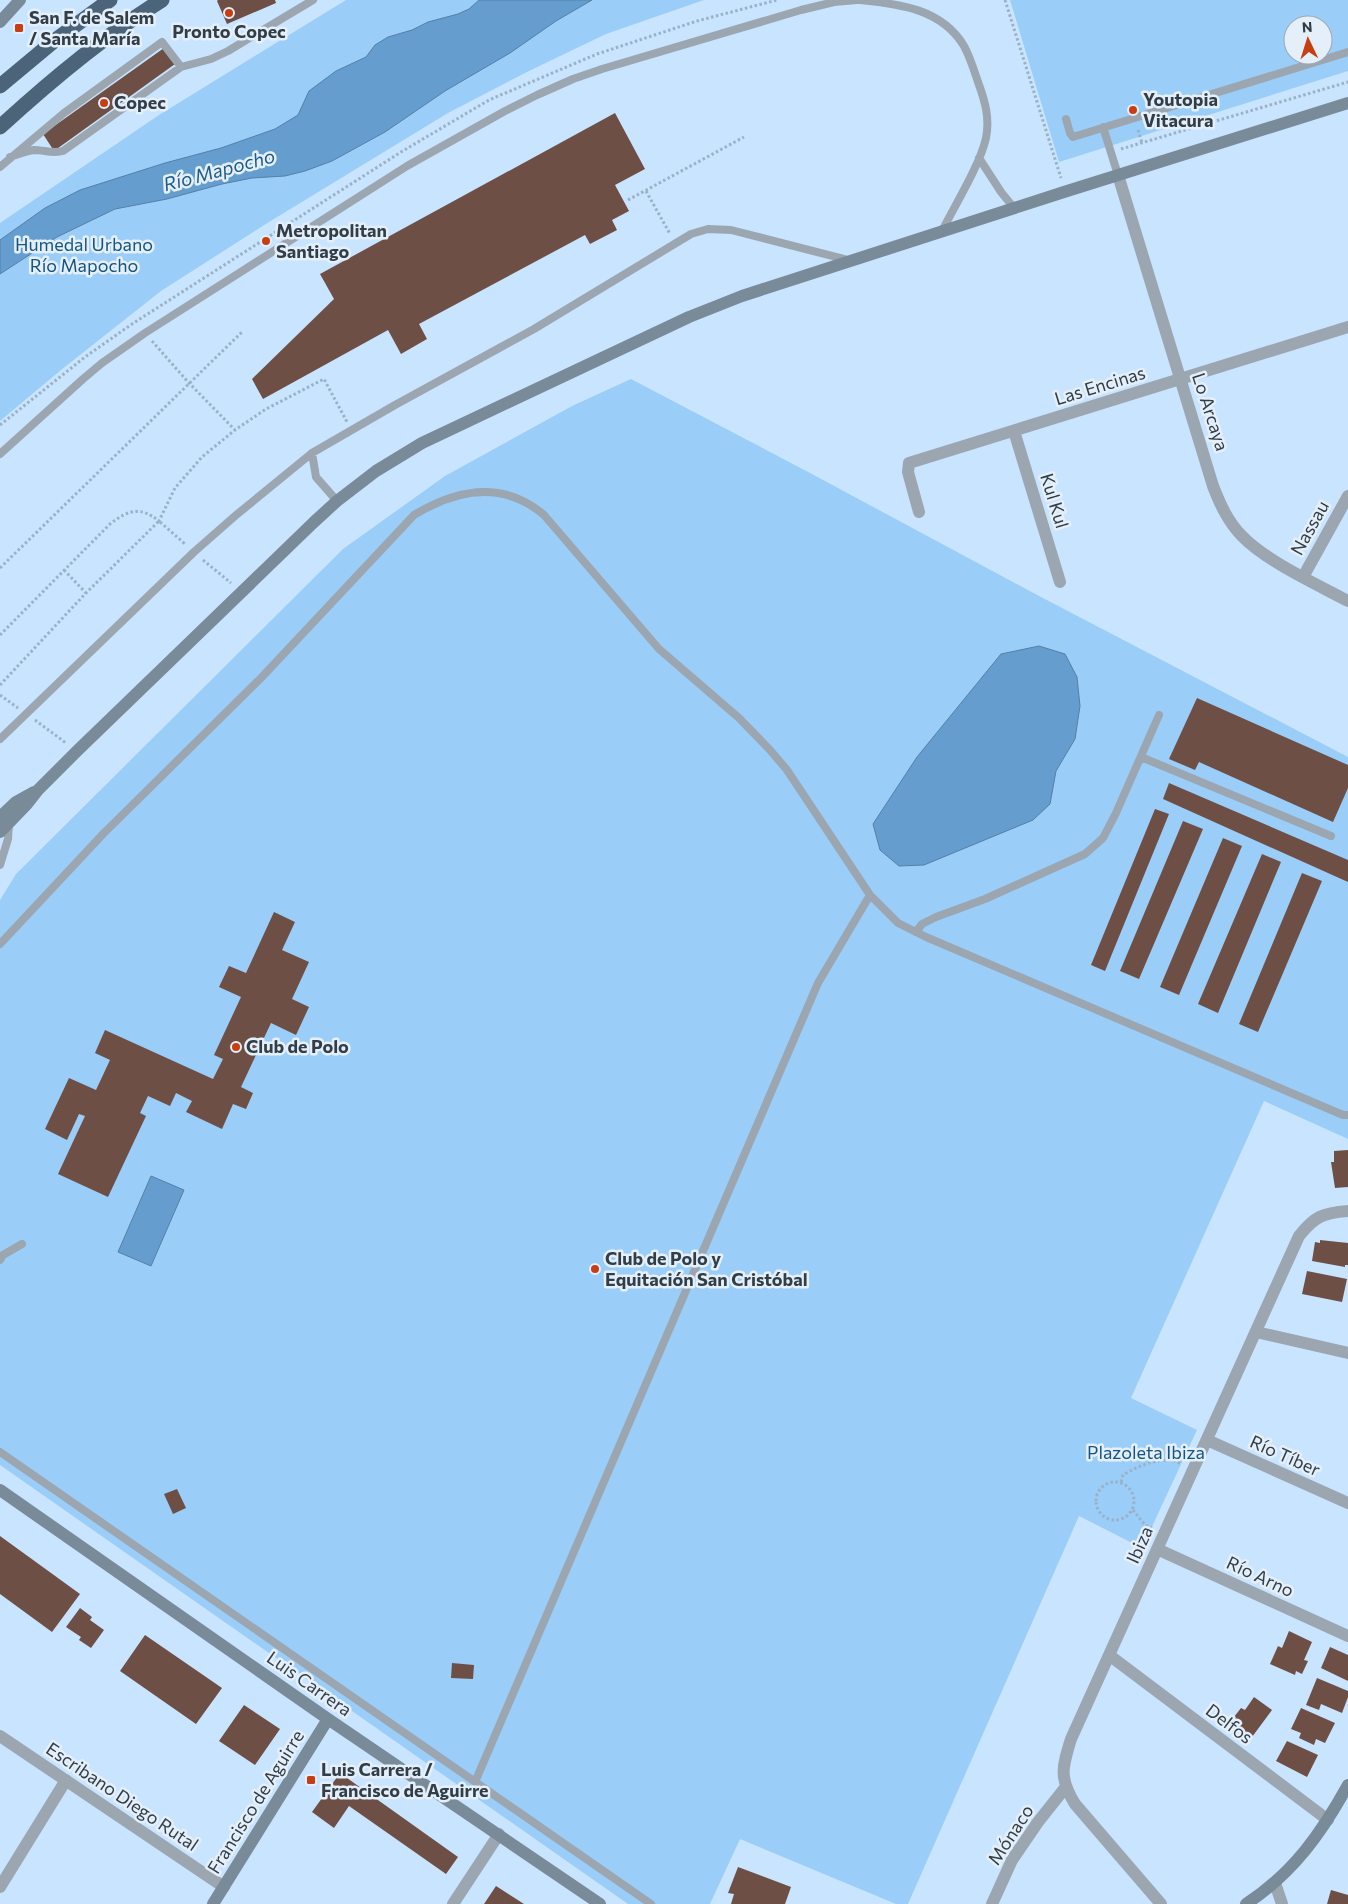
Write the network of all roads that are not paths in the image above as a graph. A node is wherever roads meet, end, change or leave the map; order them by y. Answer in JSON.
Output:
{"nodes":[{"id":1,"x":20,"y":0,"type":"edge"},
{"id":2,"x":110,"y":0,"type":"edge"},
{"id":3,"x":162,"y":0,"type":"edge"},
{"id":4,"x":313,"y":0,"type":"edge"},
{"id":5,"x":859,"y":0,"type":"edge"},
{"id":6,"x":1,"y":18,"type":"edge"},
{"id":7,"x":1348,"y":52,"type":"edge"},
{"id":8,"x":182,"y":67,"type":"junction"},
{"id":9,"x":0,"y":86,"type":"edge"},
{"id":10,"x":1348,"y":103,"type":"edge"},
{"id":11,"x":1066,"y":119,"type":"dead end"},
{"id":12,"x":0,"y":127,"type":"edge"},
{"id":13,"x":1102,"y":127,"type":"junction"},
{"id":14,"x":10,"y":157,"type":"junction"},
{"id":15,"x":979,"y":158,"type":"junction"},
{"id":16,"x":0,"y":167,"type":"edge"},
{"id":17,"x":1118,"y":175,"type":"junction"},
{"id":18,"x":1014,"y":208,"type":"junction"},
{"id":19,"x":942,"y":231,"type":"junction"},
{"id":20,"x":850,"y":260,"type":"junction"},
{"id":21,"x":1348,"y":327,"type":"edge"},
{"id":22,"x":1181,"y":379,"type":"junction"},
{"id":23,"x":1014,"y":431,"type":"junction"},
{"id":24,"x":0,"y":454,"type":"edge"},
{"id":25,"x":312,"y":454,"type":"junction"},
{"id":26,"x":1348,"y":496,"type":"edge"},
{"id":27,"x":337,"y":501,"type":"junction"},
{"id":28,"x":918,"y":512,"type":"dead end"},
{"id":29,"x":1303,"y":577,"type":"junction"},
{"id":30,"x":1060,"y":582,"type":"dead end"},
{"id":31,"x":1348,"y":601,"type":"edge"},
{"id":32,"x":1159,"y":715,"type":"dead end"},
{"id":33,"x":0,"y":738,"type":"edge"},
{"id":34,"x":1141,"y":757,"type":"junction"},
{"id":35,"x":3,"y":824,"type":"edge"},
{"id":36,"x":1331,"y":836,"type":"dead end"},
{"id":37,"x":0,"y":865,"type":"edge"},
{"id":38,"x":870,"y":895,"type":"junction"},
{"id":39,"x":916,"y":932,"type":"junction"},
{"id":40,"x":0,"y":944,"type":"edge"},
{"id":41,"x":1348,"y":1115,"type":"edge"},
{"id":42,"x":1348,"y":1211,"type":"edge"},
{"id":43,"x":22,"y":1244,"type":"dead end"},
{"id":44,"x":0,"y":1260,"type":"edge"},
{"id":45,"x":1256,"y":1332,"type":"junction"},
{"id":46,"x":1348,"y":1353,"type":"edge"},
{"id":47,"x":1207,"y":1440,"type":"junction"},
{"id":48,"x":0,"y":1452,"type":"edge"},
{"id":49,"x":0,"y":1490,"type":"edge"},
{"id":50,"x":1348,"y":1504,"type":"edge"},
{"id":51,"x":1157,"y":1549,"type":"junction"},
{"id":52,"x":1348,"y":1636,"type":"edge"},
{"id":53,"x":1109,"y":1655,"type":"junction"},
{"id":54,"x":328,"y":1719,"type":"junction"},
{"id":55,"x":0,"y":1736,"type":"edge"},
{"id":56,"x":66,"y":1780,"type":"junction"},
{"id":57,"x":475,"y":1782,"type":"junction"},
{"id":58,"x":1348,"y":1785,"type":"edge"},
{"id":59,"x":1066,"y":1788,"type":"junction"},
{"id":60,"x":1328,"y":1820,"type":"junction"},
{"id":61,"x":499,"y":1834,"type":"junction"},
{"id":62,"x":1275,"y":1883,"type":"junction"},
{"id":63,"x":0,"y":1887,"type":"edge"},
{"id":64,"x":224,"y":1887,"type":"junction"},
{"id":65,"x":213,"y":1904,"type":"edge"},
{"id":66,"x":453,"y":1904,"type":"edge"},
{"id":67,"x":600,"y":1904,"type":"edge"},
{"id":68,"x":651,"y":1904,"type":"edge"},
{"id":69,"x":992,"y":1904,"type":"edge"},
{"id":70,"x":1161,"y":1904,"type":"edge"},
{"id":71,"x":1246,"y":1904,"type":"edge"},
{"id":72,"x":1282,"y":1904,"type":"edge"}],
"edges":[{"from":1,"to":6,"type":"main road"},
{"from":2,"to":9,"type":"highway"},
{"from":3,"to":12,"type":"highway"},
{"from":4,"to":8,"type":"lane"},
{"from":5,"to":15,"type":"lane"},
{"from":5,"to":24,"type":"lane"},
{"from":7,"to":13,"type":"lane"},
{"from":8,"to":14,"type":"lane"},
{"from":8,"to":14,"type":"lane"},
{"from":10,"to":17,"type":"main road"},
{"from":11,"to":13,"type":"lane"},
{"from":13,"to":17,"type":"lane"},
{"from":14,"to":16,"type":"lane"},
{"from":15,"to":18,"type":"lane"},
{"from":15,"to":19,"type":"lane"},
{"from":17,"to":18,"type":"main road"},
{"from":17,"to":22,"type":"street","name":"Lo Arcaya"},
{"from":18,"to":19,"type":"main road"},
{"from":19,"to":20,"type":"main road"},
{"from":20,"to":25,"type":"lane"},
{"from":20,"to":27,"type":"main road"},
{"from":21,"to":22,"type":"street","name":"Las Encinas"},
{"from":22,"to":23,"type":"street","name":"Las Encinas"},
{"from":22,"to":29,"type":"street","name":"Lo Arcaya"},
{"from":23,"to":28,"type":"street","name":"Las Encinas"},
{"from":23,"to":30,"type":"street","name":"Kul Kul"},
{"from":25,"to":27,"type":"lane"},
{"from":25,"to":33,"type":"lane"},
{"from":26,"to":29,"type":"street","name":"Nassau"},
{"from":27,"to":35,"type":"main road"},
{"from":29,"to":31,"type":"street","name":"Lo Arcaya"},
{"from":32,"to":34,"type":"lane"},
{"from":34,"to":36,"type":"lane"},
{"from":34,"to":39,"type":"lane"},
{"from":35,"to":37,"type":"lane"},
{"from":38,"to":39,"type":"lane"},
{"from":38,"to":40,"type":"lane"},
{"from":38,"to":57,"type":"lane"},
{"from":39,"to":41,"type":"lane"},
{"from":42,"to":45,"type":"street","name":"Ibiza"},
{"from":43,"to":44,"type":"lane"},
{"from":45,"to":46,"type":"street"},
{"from":45,"to":47,"type":"street","name":"Ibiza"},
{"from":47,"to":50,"type":"street","name":"Río Tíber"},
{"from":47,"to":51,"type":"street","name":"Ibiza"},
{"from":48,"to":57,"type":"lane"},
{"from":49,"to":54,"type":"main road","name":"Luis Carrera"},
{"from":51,"to":52,"type":"street","name":"Río Arno"},
{"from":51,"to":53,"type":"street","name":"Ibiza"},
{"from":53,"to":59,"type":"street","name":"Ibiza"},
{"from":53,"to":60,"type":"street","name":"Delfos"},
{"from":54,"to":61,"type":"main road","name":"Luis Carrera"},
{"from":54,"to":64,"type":"main road","name":"Francisco de Aguirre"},
{"from":55,"to":56,"type":"street","name":"Escribano Diego Rutal"},
{"from":56,"to":63,"type":"street"},
{"from":56,"to":64,"type":"street","name":"Escribano Diego Rutal"},
{"from":57,"to":68,"type":"lane"},
{"from":58,"to":60,"type":"main road"},
{"from":59,"to":69,"type":"street","name":"Mónaco"},
{"from":59,"to":70,"type":"street","name":"Ibiza"},
{"from":60,"to":62,"type":"main road"},
{"from":61,"to":66,"type":"street"},
{"from":61,"to":67,"type":"main road","name":"Luis Carrera"},
{"from":62,"to":71,"type":"main road"},
{"from":62,"to":72,"type":"street"},
{"from":64,"to":65,"type":"main road","name":"Francisco de Aguirre"}]}
